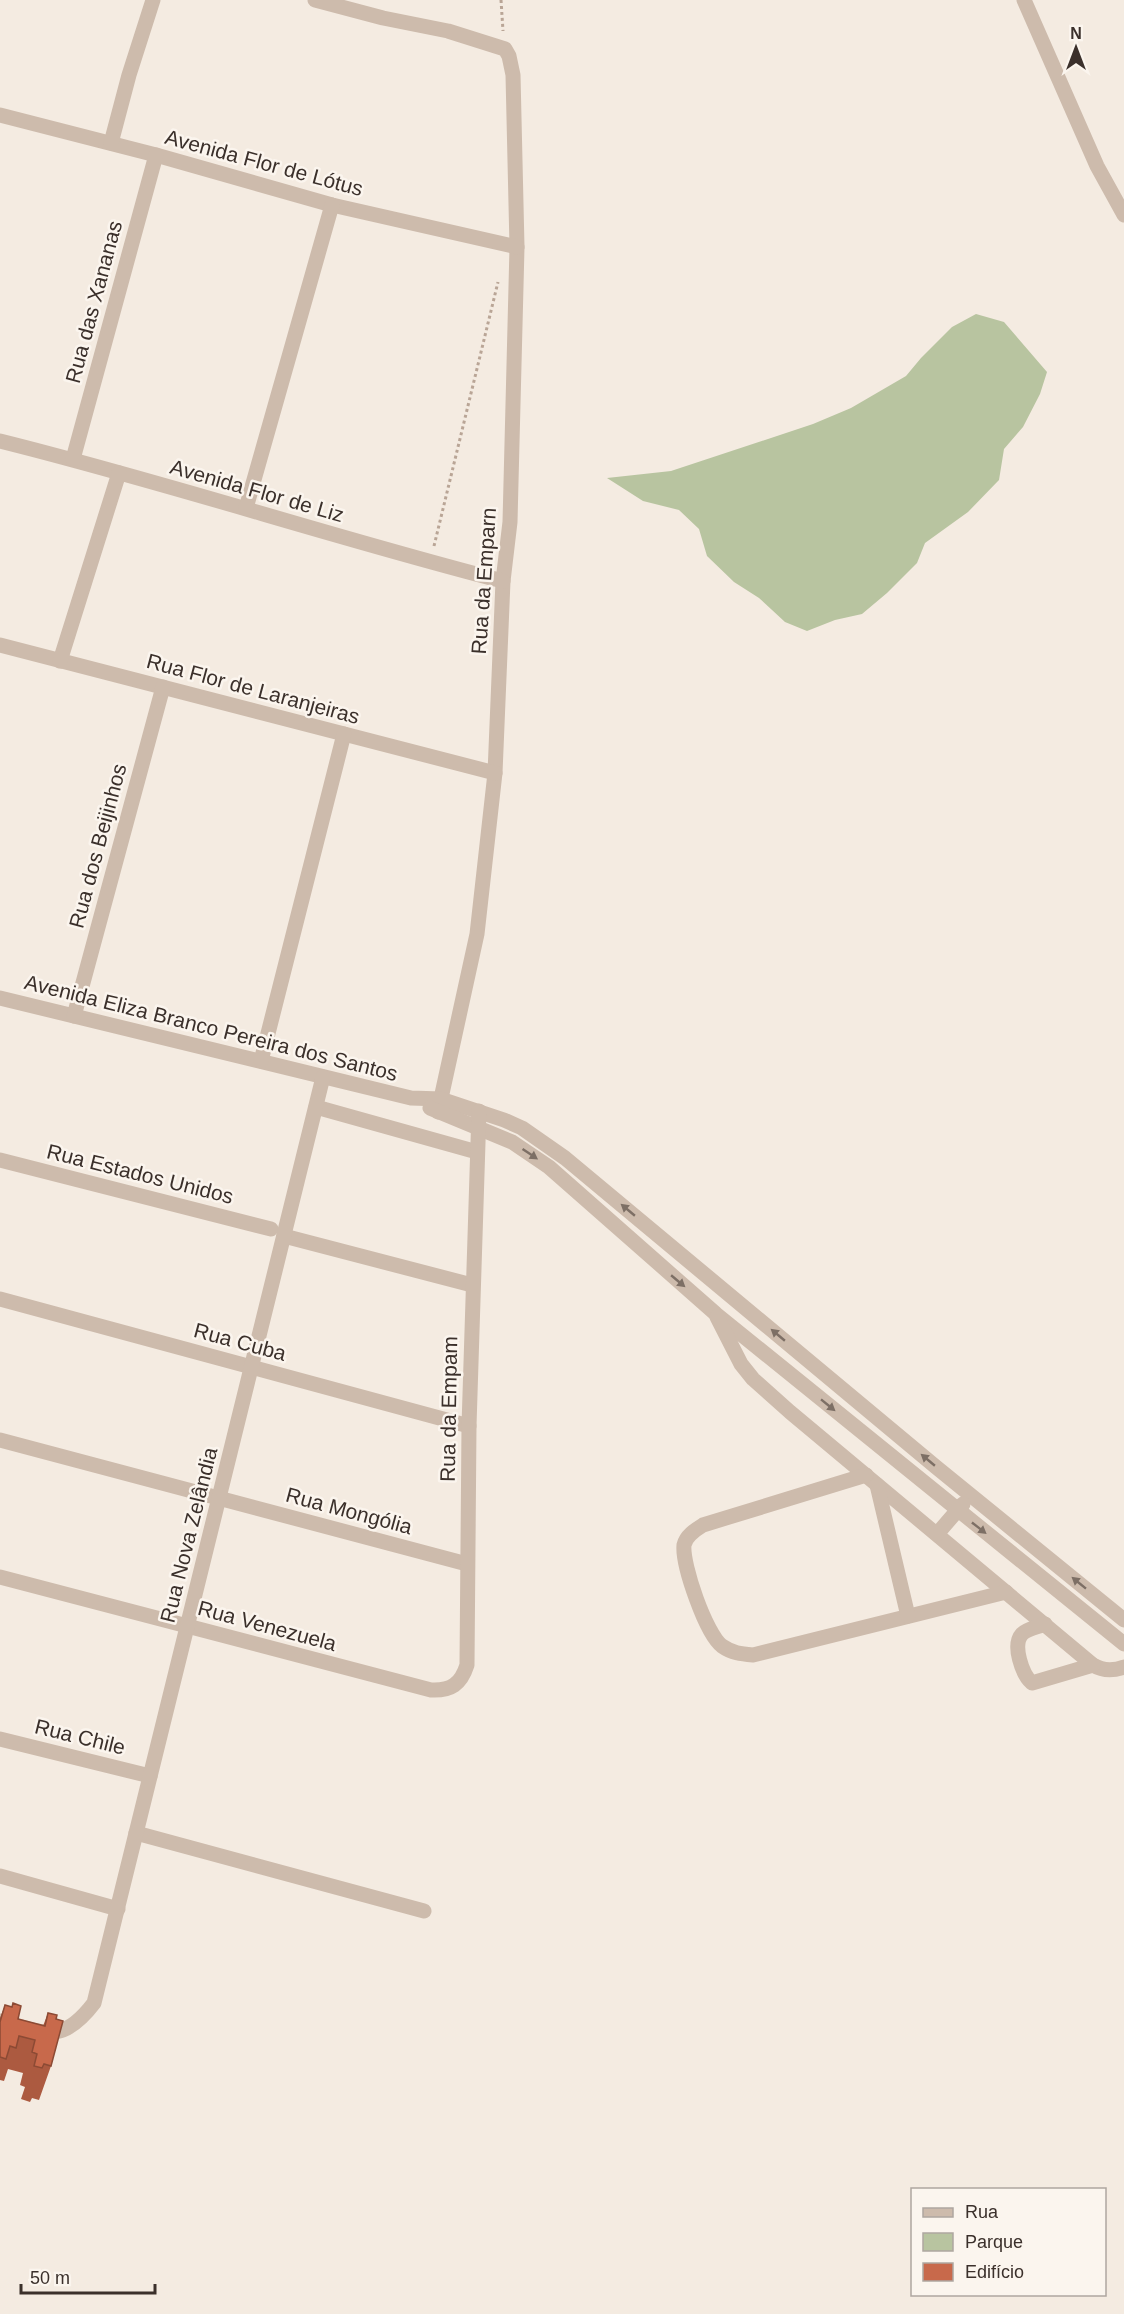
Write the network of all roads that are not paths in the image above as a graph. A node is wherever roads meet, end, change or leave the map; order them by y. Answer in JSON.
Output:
{"nodes":[{"id":1,"x":153,"y":0,"type":"edge"},
{"id":2,"x":315,"y":0,"type":"edge"},
{"id":3,"x":1024,"y":0,"type":"edge"},
{"id":4,"x":0,"y":115,"type":"edge"},
{"id":5,"x":111,"y":144,"type":"junction"},
{"id":6,"x":156,"y":155,"type":"junction"},
{"id":7,"x":332,"y":205,"type":"junction"},
{"id":8,"x":1124,"y":215,"type":"edge"},
{"id":9,"x":517,"y":247,"type":"junction"},
{"id":10,"x":0,"y":441,"type":"edge"},
{"id":11,"x":73,"y":459,"type":"junction"},
{"id":12,"x":119,"y":474,"type":"junction"},
{"id":13,"x":246,"y":508,"type":"junction"},
{"id":14,"x":503,"y":581,"type":"junction"},
{"id":15,"x":0,"y":645,"type":"edge"},
{"id":16,"x":60,"y":661,"type":"junction"},
{"id":17,"x":163,"y":687,"type":"junction"},
{"id":18,"x":344,"y":734,"type":"junction"},
{"id":19,"x":495,"y":773,"type":"junction"},
{"id":20,"x":0,"y":998,"type":"edge"},
{"id":21,"x":74,"y":1016,"type":"junction"},
{"id":22,"x":261,"y":1061,"type":"junction"},
{"id":23,"x":323,"y":1077,"type":"junction"},
{"id":24,"x":439,"y":1106,"type":"junction"},
{"id":25,"x":316,"y":1107,"type":"junction"},
{"id":26,"x":479,"y":1111,"type":"junction"},
{"id":27,"x":478,"y":1128,"type":"junction"},
{"id":28,"x":477,"y":1152,"type":"junction"},
{"id":29,"x":0,"y":1160,"type":"edge"},
{"id":30,"x":277,"y":1233,"type":"junction"},
{"id":31,"x":472,"y":1285,"type":"junction"},
{"id":32,"x":0,"y":1299,"type":"edge"},
{"id":33,"x":716,"y":1314,"type":"junction"},
{"id":34,"x":252,"y":1367,"type":"junction"},
{"id":35,"x":469,"y":1426,"type":"junction"},
{"id":36,"x":0,"y":1440,"type":"edge"},
{"id":37,"x":872,"y":1480,"type":"junction"},
{"id":38,"x":971,"y":1496,"type":"junction"},
{"id":39,"x":219,"y":1499,"type":"junction"},
{"id":40,"x":957,"y":1510,"type":"junction"},
{"id":41,"x":937,"y":1534,"type":"junction"},
{"id":42,"x":467,"y":1564,"type":"junction"},
{"id":43,"x":0,"y":1577,"type":"edge"},
{"id":44,"x":1006,"y":1592,"type":"junction"},
{"id":45,"x":908,"y":1616,"type":"junction"},
{"id":46,"x":1124,"y":1620,"type":"edge"},
{"id":47,"x":1044,"y":1624,"type":"junction"},
{"id":48,"x":188,"y":1627,"type":"junction"},
{"id":49,"x":1124,"y":1644,"type":"edge"},
{"id":50,"x":1092,"y":1665,"type":"junction"},
{"id":51,"x":1124,"y":1667,"type":"edge"},
{"id":52,"x":454,"y":1687,"type":"joint"},
{"id":53,"x":0,"y":1739,"type":"edge"},
{"id":54,"x":150,"y":1776,"type":"junction"},
{"id":55,"x":136,"y":1833,"type":"junction"},
{"id":56,"x":0,"y":1876,"type":"edge"},
{"id":57,"x":118,"y":1909,"type":"junction"},
{"id":58,"x":424,"y":1911,"type":"dead end"},
{"id":59,"x":0,"y":2021,"type":"edge"}],
"edges":[{"from":1,"to":5,"type":"street"},
{"from":2,"to":9,"type":"street","name":"Rua da Emparn"},
{"from":3,"to":8,"type":"street"},
{"from":4,"to":5,"type":"street","name":"Avenida Flor de Lótus"},
{"from":5,"to":6,"type":"street","name":"Avenida Flor de Lótus"},
{"from":6,"to":7,"type":"street","name":"Avenida Flor de Lótus"},
{"from":6,"to":11,"type":"street","name":"Rua das Xananas"},
{"from":7,"to":9,"type":"street","name":"Avenida Flor de Lótus"},
{"from":7,"to":13,"type":"street"},
{"from":9,"to":14,"type":"street","name":"Rua da Emparn"},
{"from":10,"to":11,"type":"street","name":"Avenida Flor de Liz"},
{"from":11,"to":12,"type":"street","name":"Avenida Flor de Liz"},
{"from":12,"to":13,"type":"street","name":"Avenida Flor de Liz"},
{"from":12,"to":16,"type":"street"},
{"from":13,"to":14,"type":"street","name":"Avenida Flor de Liz"},
{"from":14,"to":19,"type":"street","name":"Rua da Emparn"},
{"from":15,"to":16,"type":"street","name":"Rua Flor de Laranjeiras"},
{"from":16,"to":17,"type":"street","name":"Rua Flor de Laranjeiras"},
{"from":17,"to":18,"type":"street","name":"Rua Flor de Laranjeiras"},
{"from":17,"to":21,"type":"street","name":"Rua dos Beijinhos"},
{"from":18,"to":19,"type":"street","name":"Rua Flor de Laranjeiras"},
{"from":18,"to":22,"type":"street"},
{"from":19,"to":24,"type":"street","name":"Rua da Emparn"},
{"from":20,"to":21,"type":"street","name":"Avenida Eliza Branco Pereira dos Santos"},
{"from":21,"to":22,"type":"street","name":"Avenida Eliza Branco Pereira dos Santos"},
{"from":22,"to":23,"type":"street","name":"Avenida Eliza Branco Pereira dos Santos"},
{"from":23,"to":24,"type":"street","name":"Avenida Eliza Branco Pereira dos Santos"},
{"from":23,"to":25,"type":"street","name":"Rua Nova Zelândia"},
{"from":24,"to":26,"type":"street"},
{"from":24,"to":27,"type":"street"},
{"from":25,"to":28,"type":"street"},
{"from":25,"to":30,"type":"street","name":"Rua Nova Zelândia"},
{"from":26,"to":27,"type":"street","name":"Rua da Empam"},
{"from":38,"to":26,"type":"street","one_way":true},
{"from":27,"to":28,"type":"street","name":"Rua da Empam"},
{"from":27,"to":33,"type":"street","one_way":true},
{"from":28,"to":31,"type":"street","name":"Rua da Empam"},
{"from":29,"to":30,"type":"street","name":"Rua Estados Unidos"},
{"from":30,"to":31,"type":"street","name":"Rua Estados Unidos"},
{"from":30,"to":34,"type":"street","name":"Rua Nova Zelândia"},
{"from":31,"to":35,"type":"street","name":"Rua da Empam"},
{"from":32,"to":34,"type":"street","name":"Rua Cuba"},
{"from":33,"to":37,"type":"street"},
{"from":33,"to":40,"type":"street","one_way":true},
{"from":34,"to":35,"type":"street","name":"Rua Cuba"},
{"from":34,"to":39,"type":"street","name":"Rua Nova Zelândia"},
{"from":35,"to":42,"type":"street","name":"Rua da Empam"},
{"from":36,"to":39,"type":"street","name":"Rua Mongólia"},
{"from":37,"to":41,"type":"street"},
{"from":37,"to":45,"type":"street"},
{"from":37,"to":45,"type":"street"},
{"from":38,"to":40,"type":"street"},
{"from":46,"to":38,"type":"street","one_way":true},
{"from":39,"to":42,"type":"street","name":"Rua Mongólia"},
{"from":39,"to":48,"type":"street","name":"Rua Nova Zelândia"},
{"from":40,"to":41,"type":"street"},
{"from":40,"to":49,"type":"street","one_way":true},
{"from":41,"to":44,"type":"street"},
{"from":42,"to":52,"type":"street","name":"Rua da Empam"},
{"from":43,"to":48,"type":"street","name":"Rua Venezuela"},
{"from":44,"to":45,"type":"street"},
{"from":44,"to":47,"type":"street"},
{"from":47,"to":50,"type":"street"},
{"from":47,"to":50,"type":"street"},
{"from":48,"to":52,"type":"street","name":"Rua Venezuela"},
{"from":48,"to":54,"type":"street","name":"Rua Nova Zelândia"},
{"from":50,"to":51,"type":"street"},
{"from":53,"to":54,"type":"street","name":"Rua Chile"},
{"from":54,"to":55,"type":"street","name":"Rua Nova Zelândia"},
{"from":55,"to":57,"type":"street","name":"Rua Nova Zelândia"},
{"from":55,"to":58,"type":"street"},
{"from":56,"to":57,"type":"street"},
{"from":57,"to":59,"type":"street","name":"Rua Nova Zelândia"}]}
